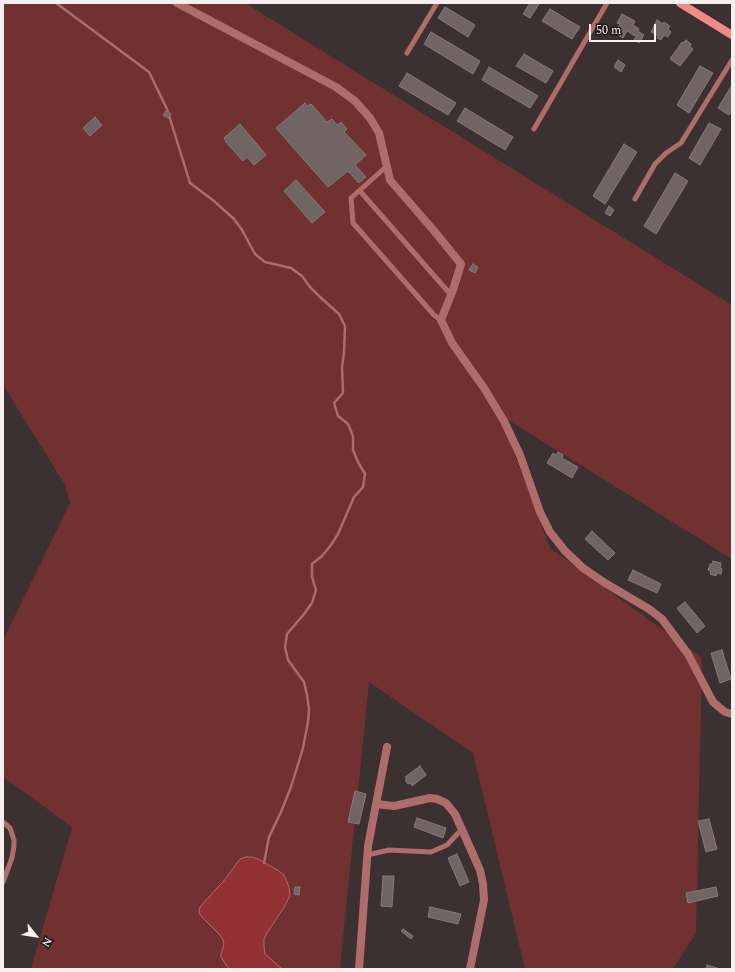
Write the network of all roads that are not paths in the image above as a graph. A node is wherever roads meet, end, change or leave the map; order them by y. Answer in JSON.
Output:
{"nodes":[{"id":1,"x":177,"y":3,"type":"edge"},
{"id":2,"x":437,"y":3,"type":"edge"},
{"id":3,"x":607,"y":3,"type":"edge"},
{"id":4,"x":680,"y":3,"type":"edge"},
{"id":5,"x":732,"y":35,"type":"edge"},
{"id":6,"x":407,"y":53,"type":"dead end"},
{"id":7,"x":732,"y":60,"type":"edge"},
{"id":8,"x":534,"y":129,"type":"dead end"},
{"id":9,"x":386,"y":166,"type":"junction"},
{"id":10,"x":360,"y":190,"type":"junction"},
{"id":11,"x":634,"y":199,"type":"dead end"},
{"id":12,"x":451,"y":295,"type":"junction"},
{"id":13,"x":441,"y":320,"type":"junction"},
{"id":14,"x":732,"y":714,"type":"edge"},
{"id":15,"x":387,"y":747,"type":"dead end"},
{"id":16,"x":376,"y":804,"type":"junction"},
{"id":17,"x":3,"y":822,"type":"edge"},
{"id":18,"x":462,"y":829,"type":"junction"},
{"id":19,"x":367,"y":855,"type":"junction"},
{"id":20,"x":3,"y":882,"type":"edge"},
{"id":21,"x":359,"y":969,"type":"edge"},
{"id":22,"x":470,"y":969,"type":"edge"}],
"edges":[{"from":1,"to":9,"type":"street"},
{"from":2,"to":6,"type":"lane"},
{"from":3,"to":8,"type":"lane"},
{"from":4,"to":5,"type":"street"},
{"from":7,"to":11,"type":"lane"},
{"from":9,"to":10,"type":"lane"},
{"from":9,"to":12,"type":"street"},
{"from":10,"to":12,"type":"lane"},
{"from":10,"to":13,"type":"lane"},
{"from":12,"to":13,"type":"street"},
{"from":13,"to":14,"type":"street"},
{"from":15,"to":16,"type":"street"},
{"from":16,"to":18,"type":"street"},
{"from":16,"to":19,"type":"street"},
{"from":17,"to":20,"type":"lane"},
{"from":18,"to":19,"type":"lane"},
{"from":18,"to":22,"type":"street"},
{"from":19,"to":21,"type":"street"}]}
